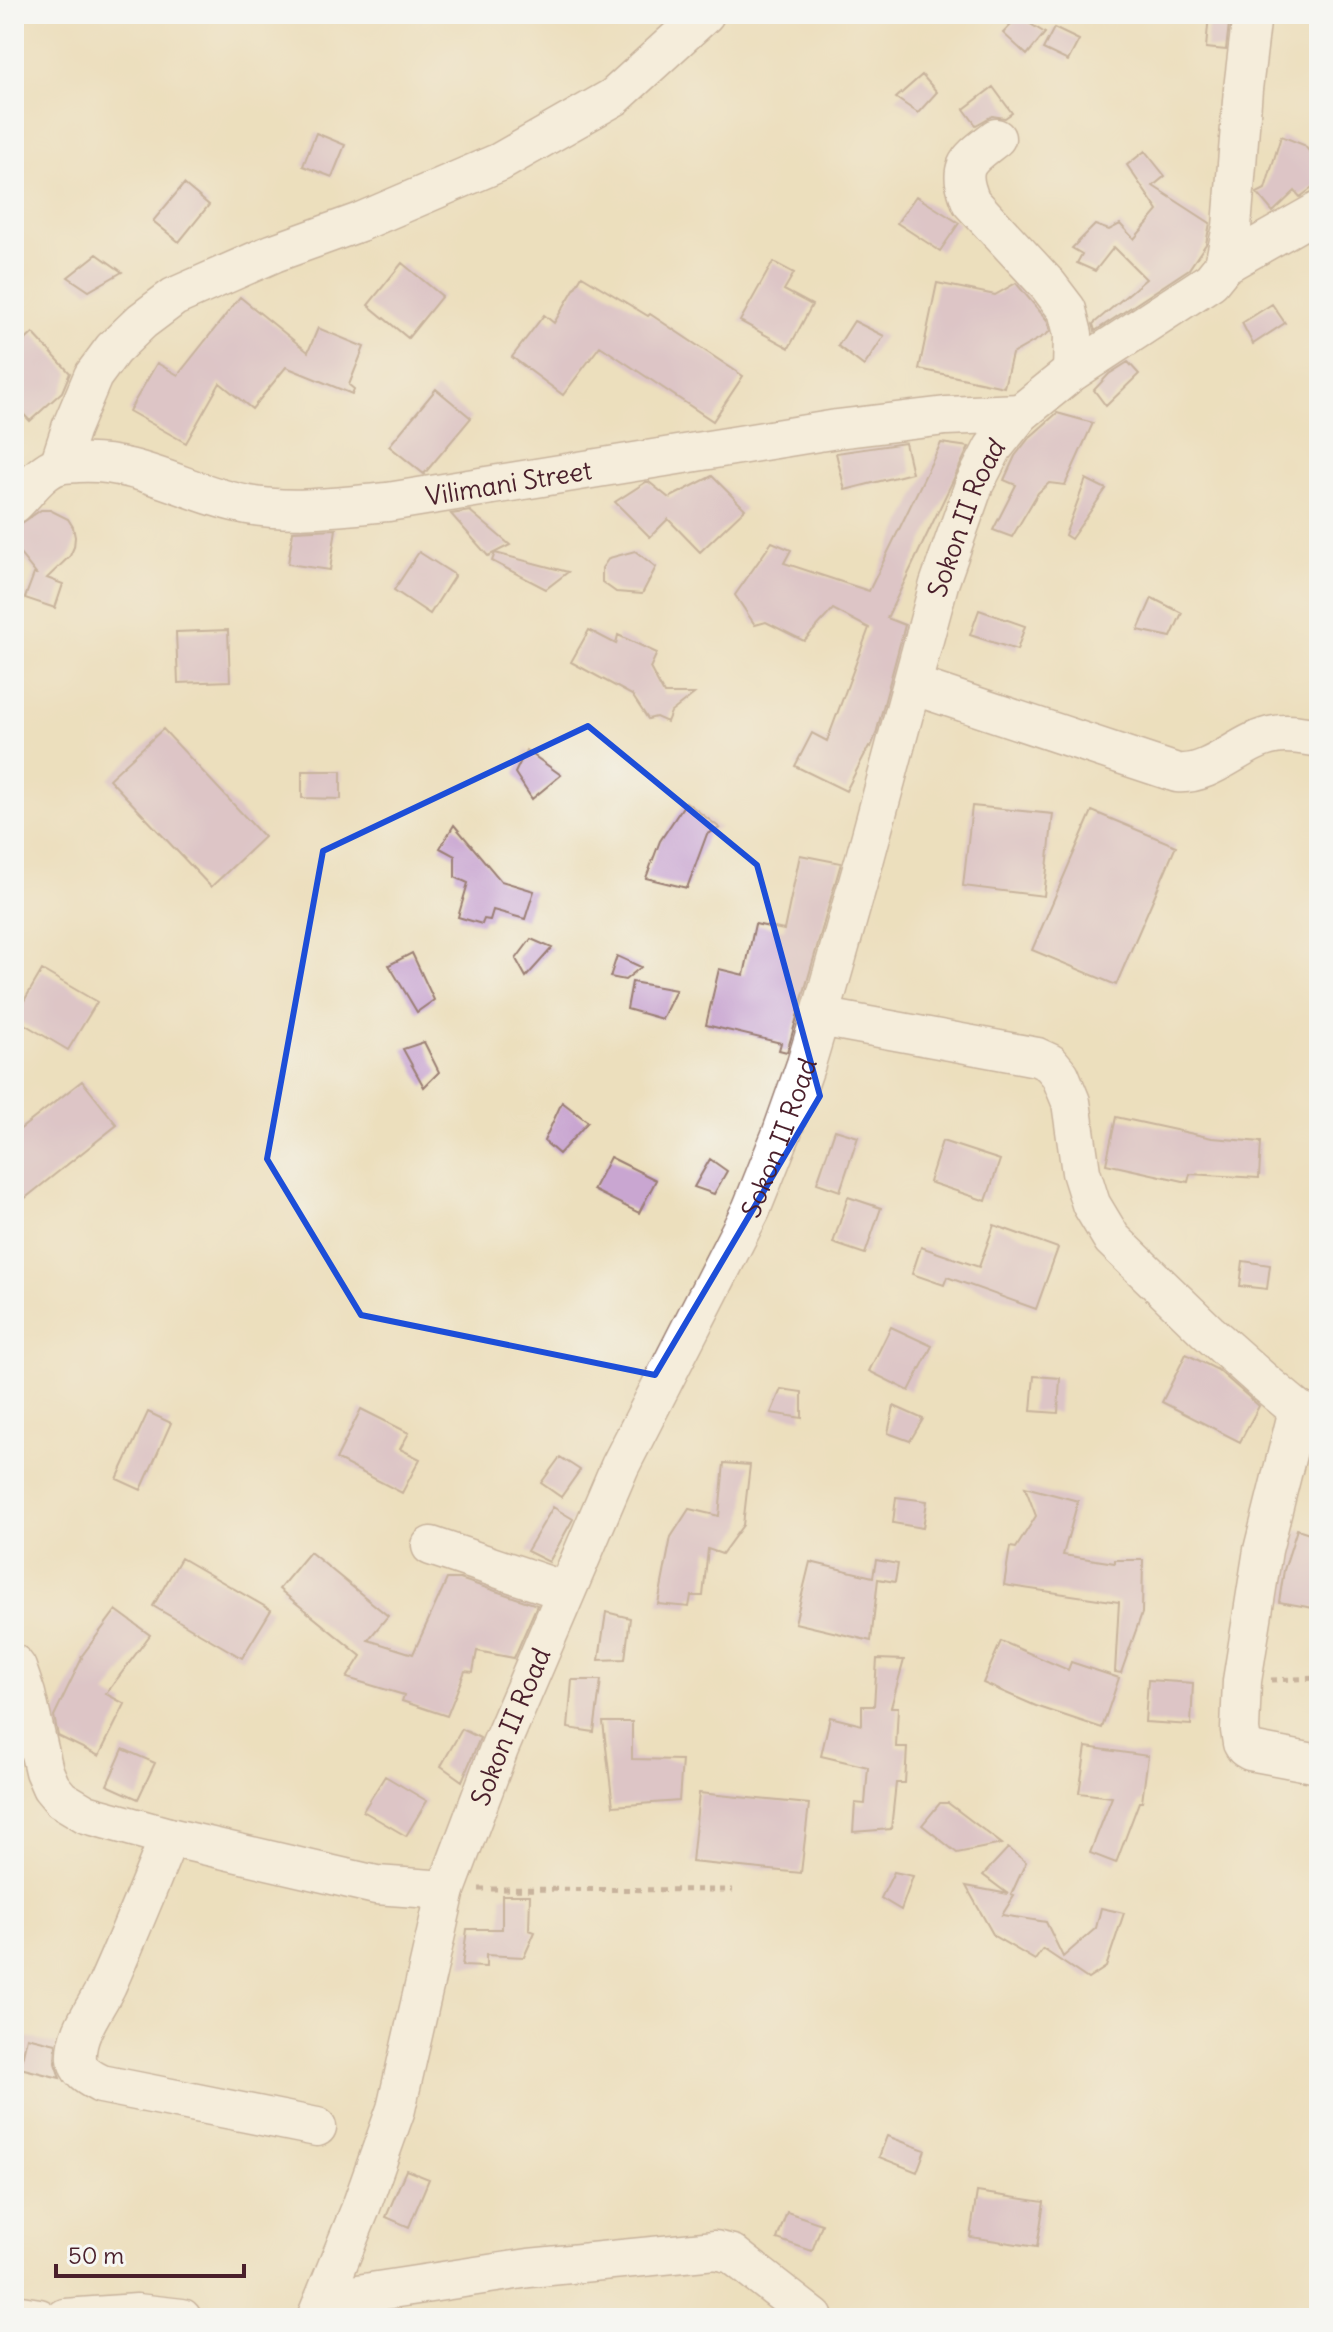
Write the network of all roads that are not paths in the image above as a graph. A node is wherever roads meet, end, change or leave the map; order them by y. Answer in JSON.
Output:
{"nodes":[{"id":1,"x":705,"y":14,"type":"edge"},
{"id":2,"x":1252,"y":14,"type":"edge"},
{"id":3,"x":996,"y":138,"type":"dead end"},
{"id":4,"x":1319,"y":211,"type":"edge"},
{"id":5,"x":1224,"y":265,"type":"junction"},
{"id":6,"x":1072,"y":372,"type":"junction"},
{"id":7,"x":1021,"y":413,"type":"junction"},
{"id":8,"x":59,"y":465,"type":"junction"},
{"id":9,"x":14,"y":504,"type":"edge"},
{"id":10,"x":912,"y":685,"type":"junction"},
{"id":11,"x":1319,"y":738,"type":"edge"},
{"id":12,"x":820,"y":1017,"type":"junction"},
{"id":13,"x":1309,"y":1414,"type":"edge"},
{"id":14,"x":431,"y":1546,"type":"dead end"},
{"id":15,"x":565,"y":1591,"type":"junction"},
{"id":16,"x":14,"y":1664,"type":"edge"},
{"id":17,"x":1319,"y":1764,"type":"edge"},
{"id":18,"x":169,"y":1837,"type":"junction"},
{"id":19,"x":446,"y":1890,"type":"junction"},
{"id":20,"x":317,"y":2127,"type":"dead end"},
{"id":21,"x":320,"y":2308,"type":"edge"},
{"id":22,"x":14,"y":2314,"type":"edge"},
{"id":23,"x":39,"y":2318,"type":"edge"},
{"id":24,"x":65,"y":2318,"type":"edge"},
{"id":25,"x":182,"y":2318,"type":"edge"},
{"id":26,"x":814,"y":2318,"type":"edge"}],
"edges":[{"from":1,"to":8,"type":"street"},
{"from":2,"to":5,"type":"street"},
{"from":3,"to":6,"type":"street"},
{"from":4,"to":5,"type":"street","name":"Sokon II Road"},
{"from":5,"to":6,"type":"street","name":"Sokon II Road"},
{"from":6,"to":7,"type":"street","name":"Sokon II Road"},
{"from":7,"to":8,"type":"street","name":"Vilimani Street"},
{"from":7,"to":10,"type":"street","name":"Sokon II Road"},
{"from":8,"to":9,"type":"street"},
{"from":10,"to":11,"type":"street"},
{"from":10,"to":12,"type":"street","name":"Sokon II Road"},
{"from":12,"to":13,"type":"street"},
{"from":12,"to":15,"type":"street","name":"Sokon II Road"},
{"from":13,"to":17,"type":"street"},
{"from":14,"to":15,"type":"street"},
{"from":15,"to":19,"type":"street","name":"Sokon II Road"},
{"from":16,"to":18,"type":"street"},
{"from":18,"to":19,"type":"street"},
{"from":18,"to":20,"type":"street"},
{"from":19,"to":21,"type":"street","name":"Sokon II Road"},
{"from":21,"to":26,"type":"street"},
{"from":22,"to":23,"type":"street"},
{"from":24,"to":25,"type":"street"}]}
